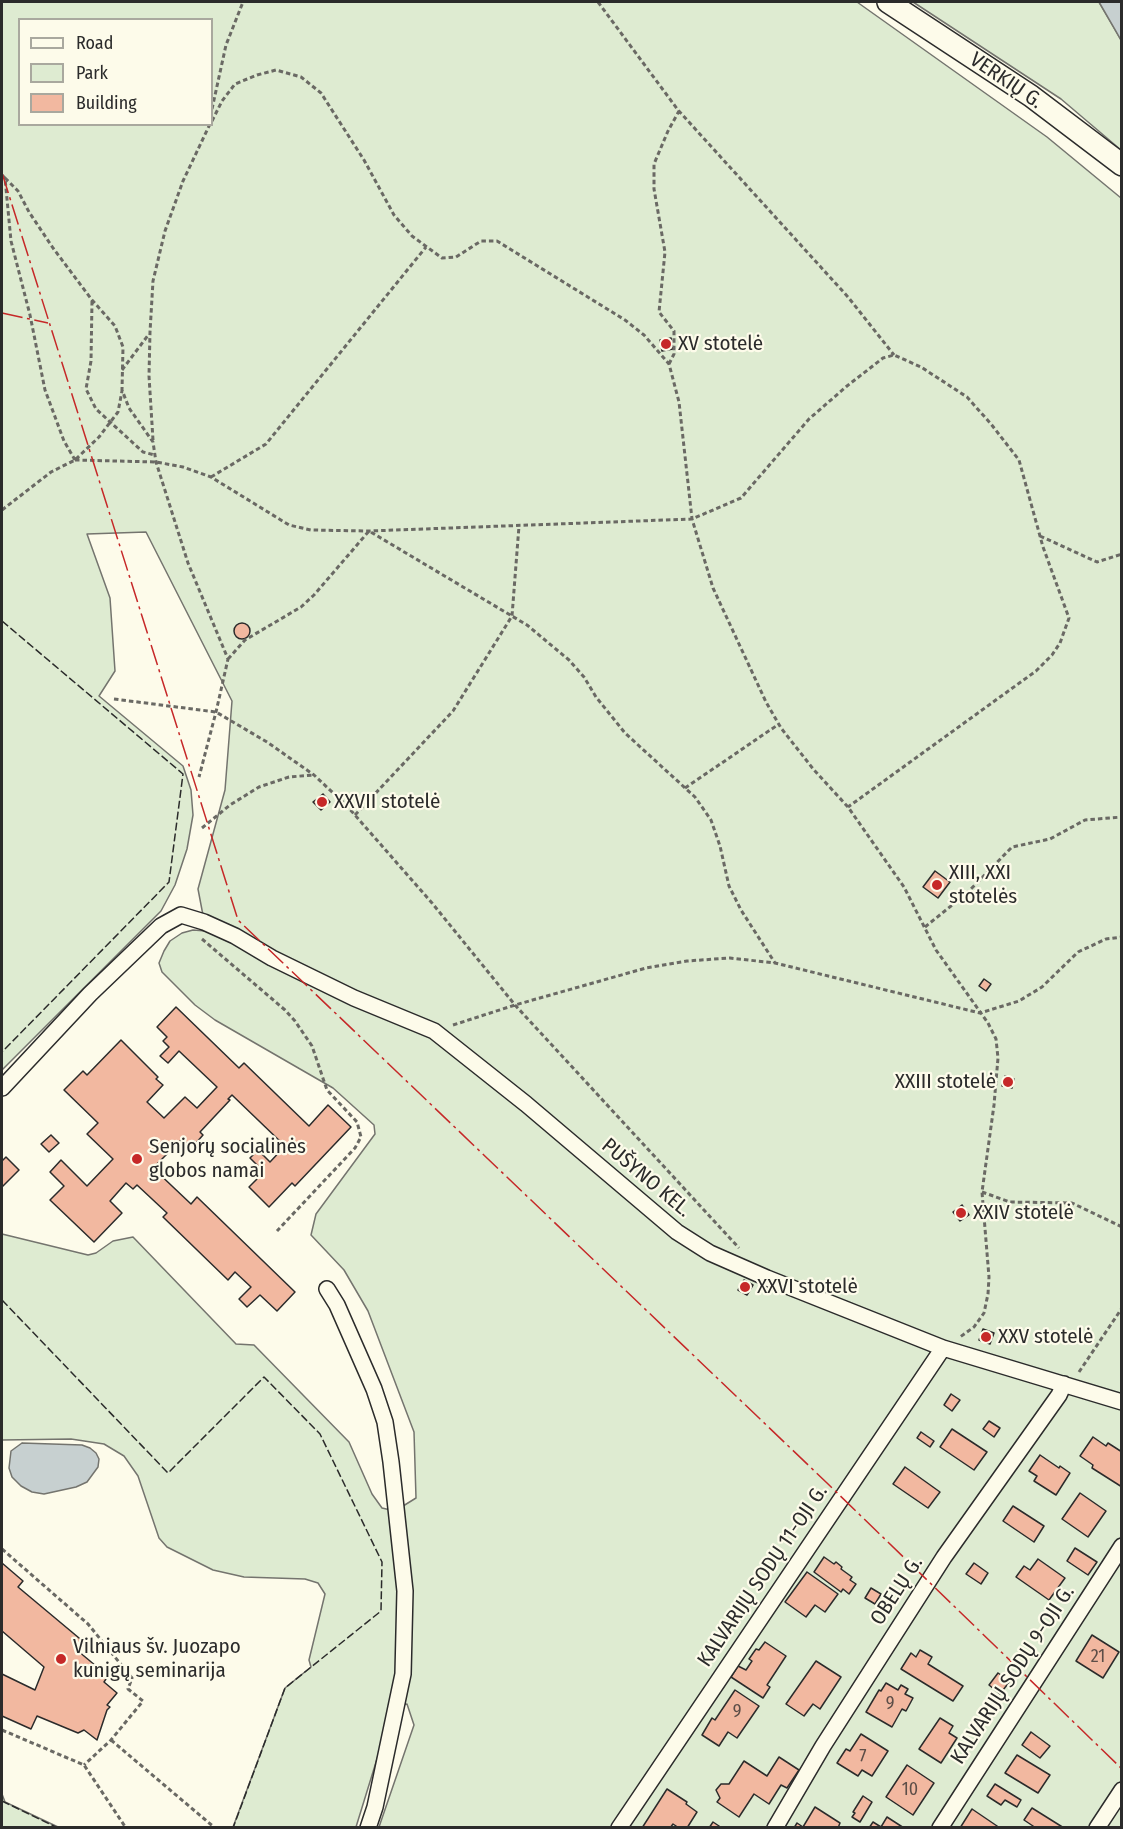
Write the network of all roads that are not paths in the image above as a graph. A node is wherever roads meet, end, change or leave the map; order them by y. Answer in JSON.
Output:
{"nodes":[{"id":1,"x":888,"y":2,"type":"edge"},
{"id":2,"x":1122,"y":165,"type":"edge"},
{"id":3,"x":2,"y":1088,"type":"edge"},
{"id":4,"x":327,"y":1289,"type":"dead end"},
{"id":5,"x":943,"y":1348,"type":"junction"},
{"id":6,"x":1067,"y":1385,"type":"junction"},
{"id":7,"x":1122,"y":1402,"type":"edge"},
{"id":8,"x":1122,"y":1546,"type":"edge"},
{"id":9,"x":1122,"y":1790,"type":"edge"},
{"id":10,"x":368,"y":1827,"type":"edge"},
{"id":11,"x":619,"y":1827,"type":"edge"},
{"id":12,"x":775,"y":1827,"type":"edge"},
{"id":13,"x":940,"y":1827,"type":"edge"},
{"id":14,"x":1097,"y":1827,"type":"edge"}],
"edges":[{"from":1,"to":2,"type":"main road","name":"VERKIŲ G."},
{"from":3,"to":5,"type":"street","name":"PUŠYNO KEL."},
{"from":4,"to":10,"type":"street"},
{"from":5,"to":6,"type":"street","name":"PUŠYNO KEL."},
{"from":5,"to":11,"type":"street","name":"KALVARIJŲ SODŲ 11-OJI G."},
{"from":6,"to":7,"type":"street","name":"PUŠYNO KEL."},
{"from":6,"to":12,"type":"street","name":"OBELŲ G."},
{"from":8,"to":13,"type":"street","name":"KALVARIJŲ SODŲ 9-OJI G."},
{"from":9,"to":14,"type":"street"}]}
